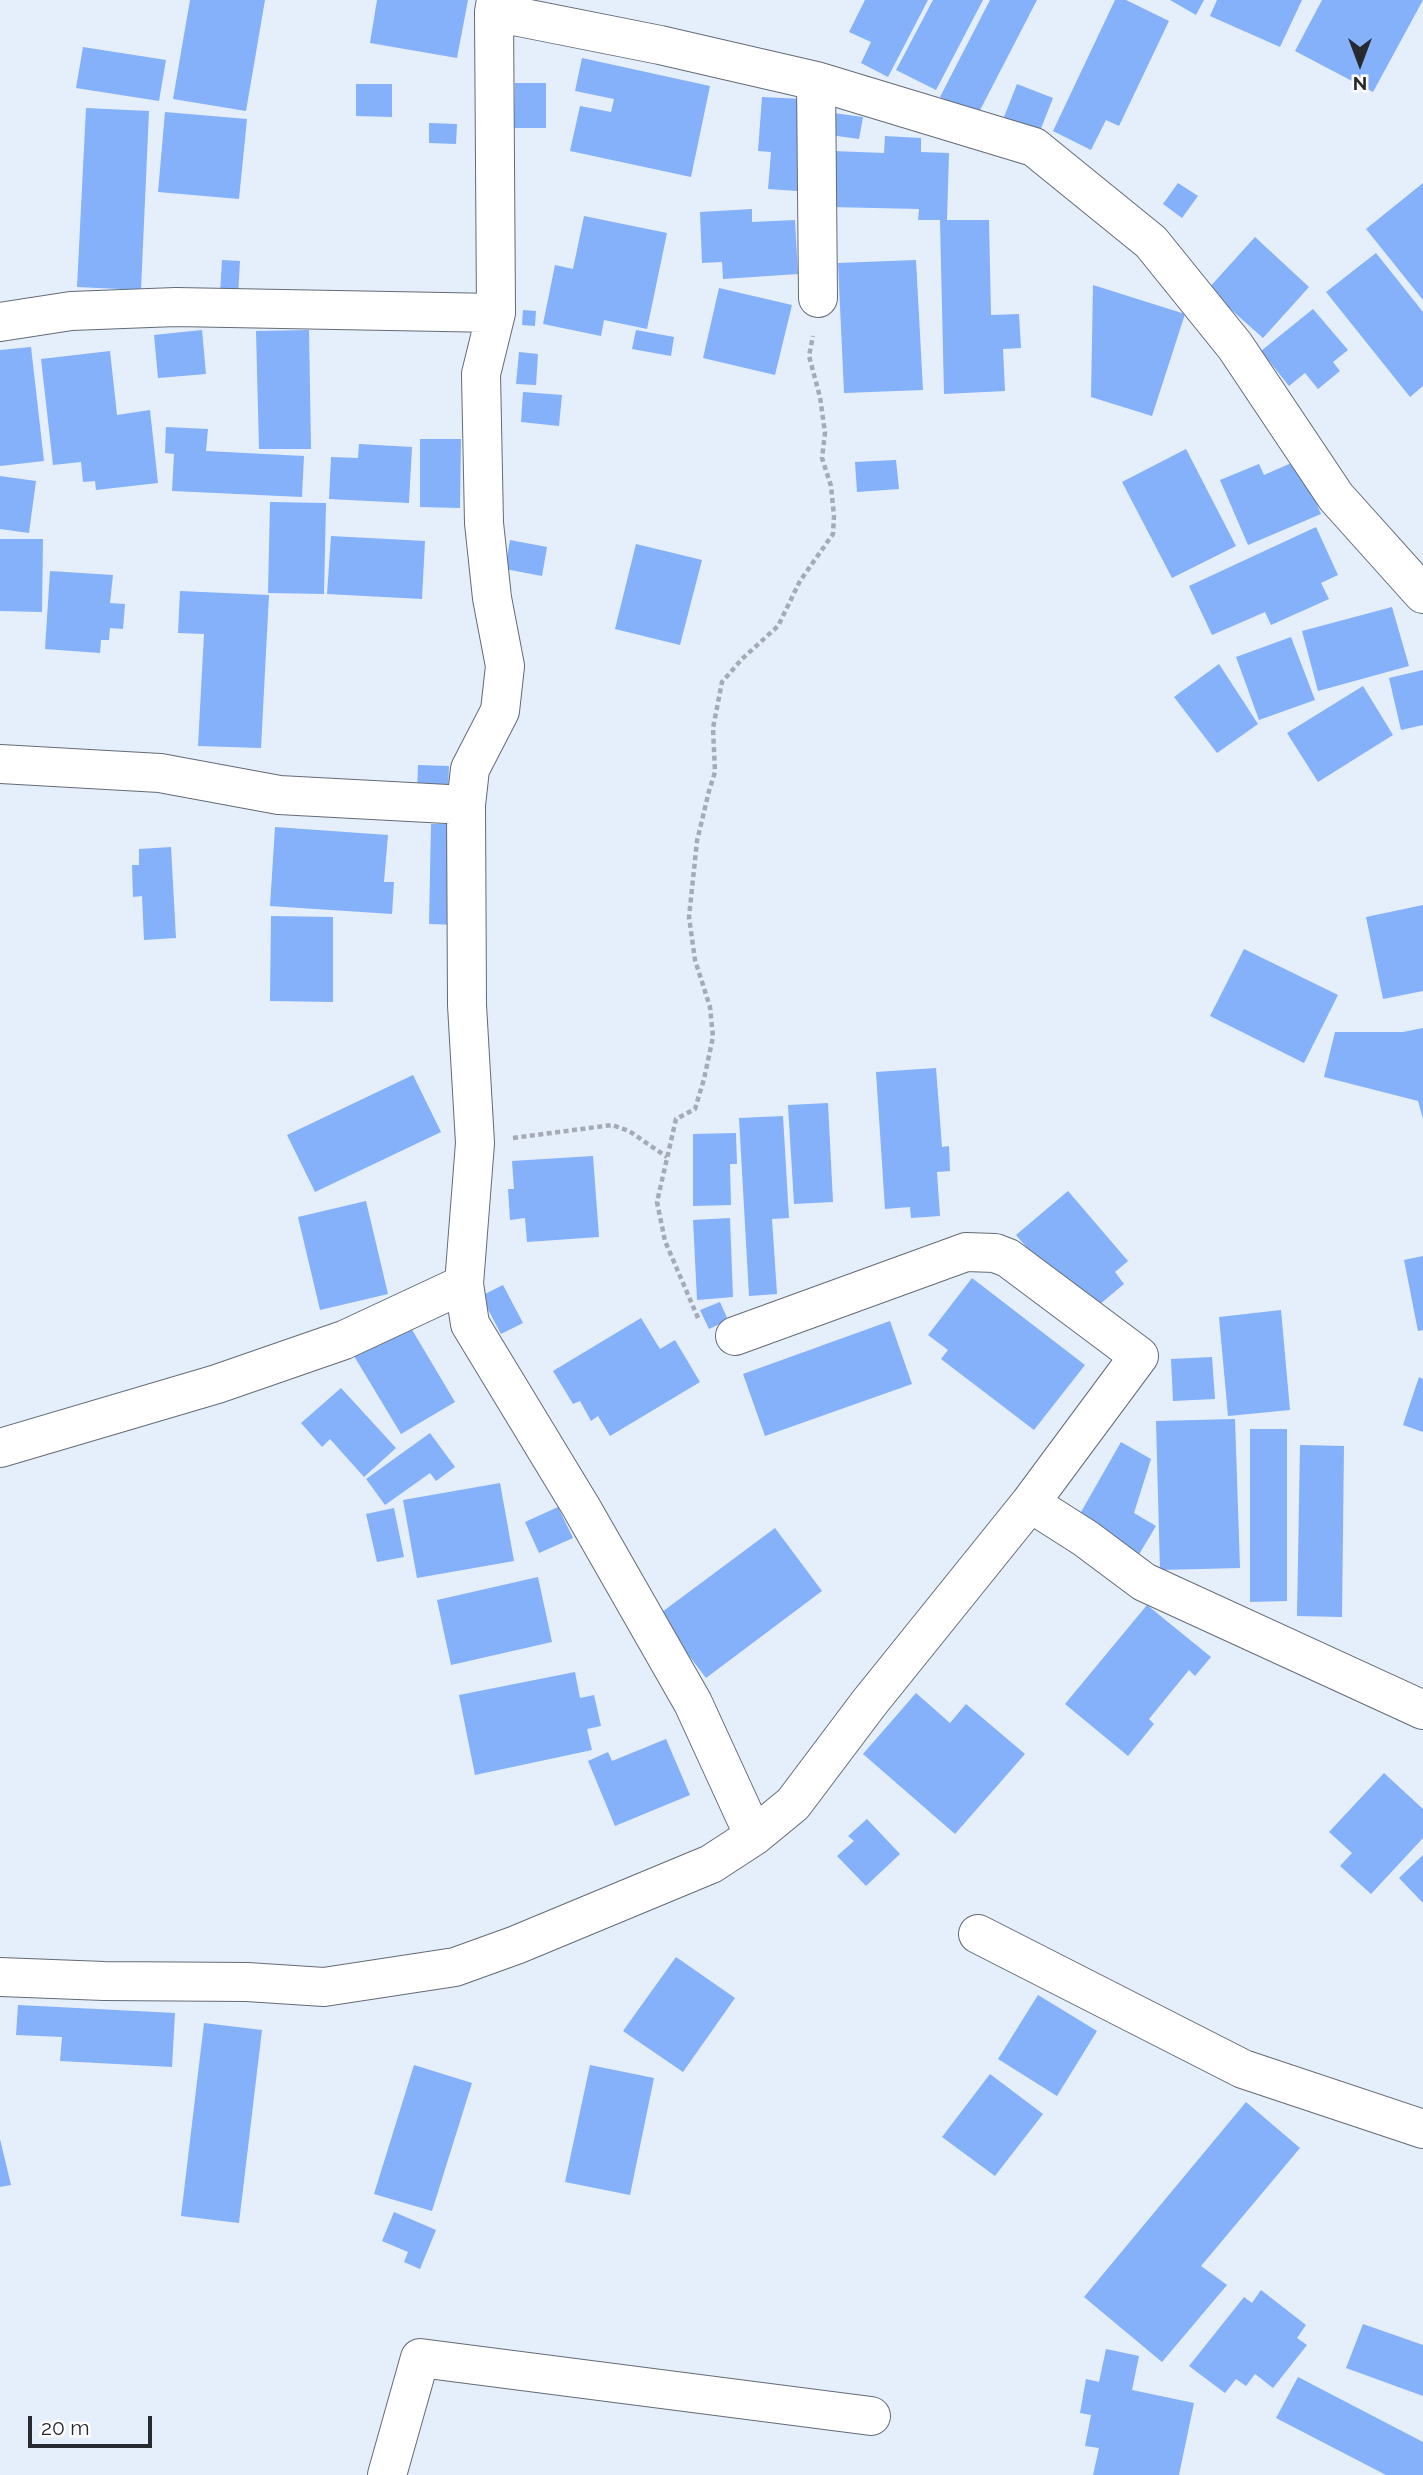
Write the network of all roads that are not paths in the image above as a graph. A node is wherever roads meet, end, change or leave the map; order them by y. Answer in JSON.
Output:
{"nodes":[{"id":1,"x":495,"y":6,"type":"edge"},
{"id":2,"x":816,"y":81,"type":"junction"},
{"id":3,"x":818,"y":298,"type":"road end"},
{"id":4,"x":496,"y":313,"type":"junction"},
{"id":5,"x":0,"y":322,"type":"edge"},
{"id":6,"x":1423,"y":594,"type":"edge"},
{"id":7,"x":0,"y":764,"type":"edge"},
{"id":8,"x":466,"y":805,"type":"junction"},
{"id":9,"x":464,"y":1284,"type":"junction"},
{"id":10,"x":735,"y":1336,"type":"road end"},
{"id":11,"x":0,"y":1448,"type":"edge"},
{"id":12,"x":1030,"y":1503,"type":"junction"},
{"id":13,"x":1423,"y":1710,"type":"edge"},
{"id":14,"x":754,"y":1836,"type":"junction"},
{"id":15,"x":978,"y":1934,"type":"dead end"},
{"id":16,"x":0,"y":1977,"type":"edge"},
{"id":17,"x":1423,"y":2129,"type":"edge"},
{"id":18,"x":871,"y":2416,"type":"dead end"},
{"id":19,"x":387,"y":2475,"type":"edge"}],
"edges":[{"from":1,"to":2,"type":"street"},
{"from":1,"to":4,"type":"street"},
{"from":2,"to":3,"type":"street"},
{"from":2,"to":6,"type":"street"},
{"from":4,"to":5,"type":"street"},
{"from":4,"to":8,"type":"street"},
{"from":7,"to":8,"type":"street"},
{"from":8,"to":9,"type":"street"},
{"from":9,"to":11,"type":"street"},
{"from":9,"to":14,"type":"street"},
{"from":10,"to":12,"type":"street"},
{"from":12,"to":13,"type":"street"},
{"from":12,"to":14,"type":"street"},
{"from":14,"to":16,"type":"street"},
{"from":15,"to":17,"type":"street"},
{"from":18,"to":19,"type":"street"}]}
